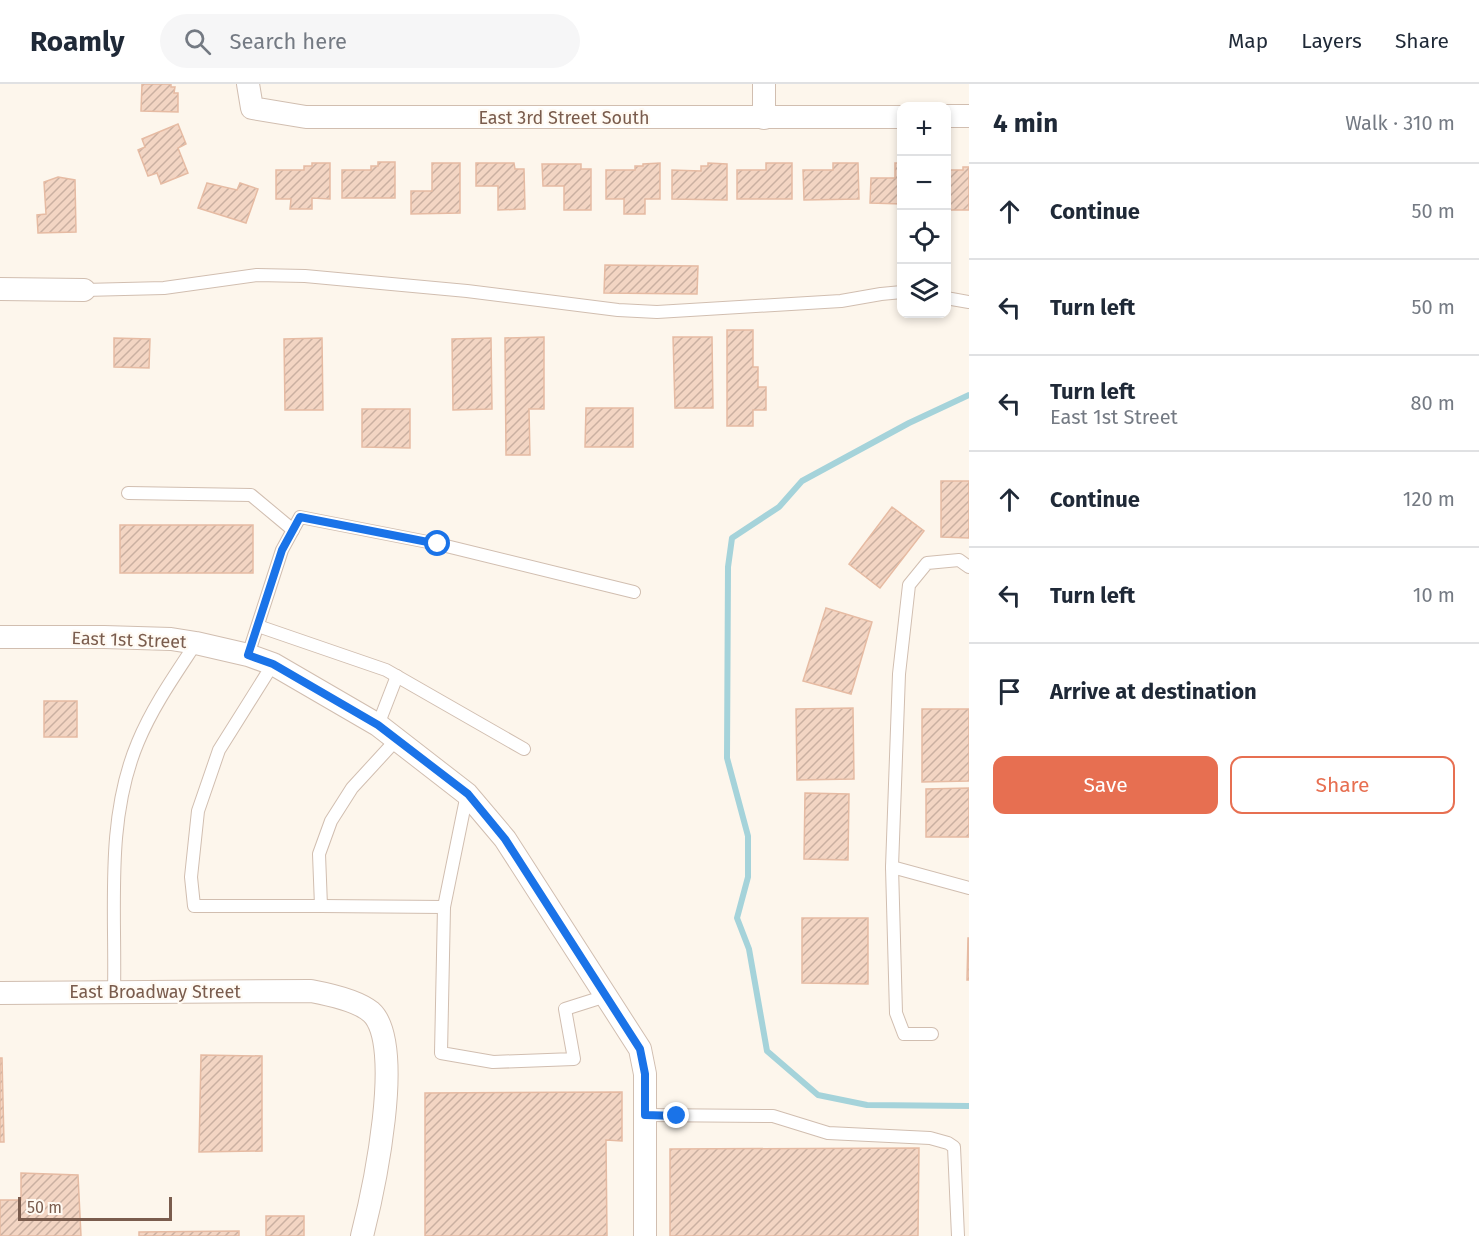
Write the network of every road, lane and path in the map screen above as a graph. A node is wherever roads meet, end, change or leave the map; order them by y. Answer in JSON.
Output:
{"nodes":[{"id":1,"x":248,"y":84,"type":"edge"},
{"id":2,"x":764,"y":84,"type":"edge"},
{"id":3,"x":969,"y":116,"type":"edge"},
{"id":4,"x":897,"y":117,"type":"edge"},
{"id":5,"x":951,"y":117,"type":"edge"},
{"id":6,"x":764,"y":118,"type":"junction"},
{"id":7,"x":0,"y":289,"type":"edge"},
{"id":8,"x":84,"y":290,"type":"joint"},
{"id":9,"x":897,"y":292,"type":"edge"},
{"id":10,"x":951,"y":299,"type":"edge"},
{"id":11,"x":969,"y":302,"type":"edge"},
{"id":12,"x":128,"y":493,"type":"dead end"},
{"id":13,"x":292,"y":530,"type":"junction"},
{"id":14,"x":969,"y":567,"type":"edge"},
{"id":15,"x":634,"y":592,"type":"dead end"},
{"id":16,"x":258,"y":626,"type":"junction"},
{"id":17,"x":0,"y":637,"type":"edge"},
{"id":18,"x":196,"y":643,"type":"junction"},
{"id":19,"x":248,"y":655,"type":"junction"},
{"id":20,"x":273,"y":664,"type":"junction"},
{"id":21,"x":397,"y":676,"type":"junction"},
{"id":22,"x":378,"y":725,"type":"junction"},
{"id":23,"x":397,"y":739,"type":"junction"},
{"id":24,"x":524,"y":749,"type":"dead end"},
{"id":25,"x":468,"y":794,"type":"junction"},
{"id":26,"x":892,"y":867,"type":"junction"},
{"id":27,"x":969,"y":888,"type":"edge"},
{"id":28,"x":321,"y":906,"type":"junction"},
{"id":29,"x":444,"y":908,"type":"junction"},
{"id":30,"x":114,"y":992,"type":"junction"},
{"id":31,"x":0,"y":993,"type":"edge"},
{"id":32,"x":606,"y":996,"type":"junction"},
{"id":33,"x":932,"y":1034,"type":"dead end"},
{"id":34,"x":645,"y":1115,"type":"junction"},
{"id":35,"x":362,"y":1236,"type":"edge"},
{"id":36,"x":645,"y":1236,"type":"edge"},
{"id":37,"x":958,"y":1236,"type":"edge"}],
"edges":[{"from":1,"to":6,"type":"street","name":"East 3rd Street South"},
{"from":2,"to":6,"type":"street"},
{"from":3,"to":5,"type":"street"},
{"from":4,"to":6,"type":"street","name":"East 3rd Street South"},
{"from":7,"to":8,"type":"street"},
{"from":8,"to":9,"type":"lane"},
{"from":10,"to":11,"type":"lane"},
{"from":12,"to":13,"type":"lane"},
{"from":13,"to":15,"type":"lane"},
{"from":13,"to":16,"type":"lane"},
{"from":14,"to":26,"type":"lane"},
{"from":16,"to":19,"type":"lane"},
{"from":16,"to":21,"type":"lane"},
{"from":17,"to":18,"type":"street","name":"East 1st Street"},
{"from":18,"to":19,"type":"street","name":"East 1st Street"},
{"from":18,"to":30,"type":"lane"},
{"from":19,"to":20,"type":"street","name":"East 1st Street"},
{"from":20,"to":22,"type":"street","name":"East 1st Street"},
{"from":20,"to":28,"type":"lane"},
{"from":21,"to":22,"type":"lane"},
{"from":21,"to":24,"type":"lane"},
{"from":22,"to":23,"type":"street","name":"East 1st Street"},
{"from":23,"to":25,"type":"street","name":"East 1st Street"},
{"from":23,"to":28,"type":"lane"},
{"from":25,"to":29,"type":"lane"},
{"from":25,"to":32,"type":"street","name":"East 1st Street"},
{"from":26,"to":27,"type":"lane"},
{"from":26,"to":33,"type":"lane"},
{"from":28,"to":29,"type":"lane"},
{"from":29,"to":32,"type":"lane"},
{"from":30,"to":31,"type":"street","name":"East Broadway Street"},
{"from":30,"to":35,"type":"street","name":"East Broadway Street"},
{"from":32,"to":34,"type":"street","name":"East 1st Street"},
{"from":34,"to":36,"type":"street","name":"East 1st Street"},
{"from":34,"to":37,"type":"lane"}]}
